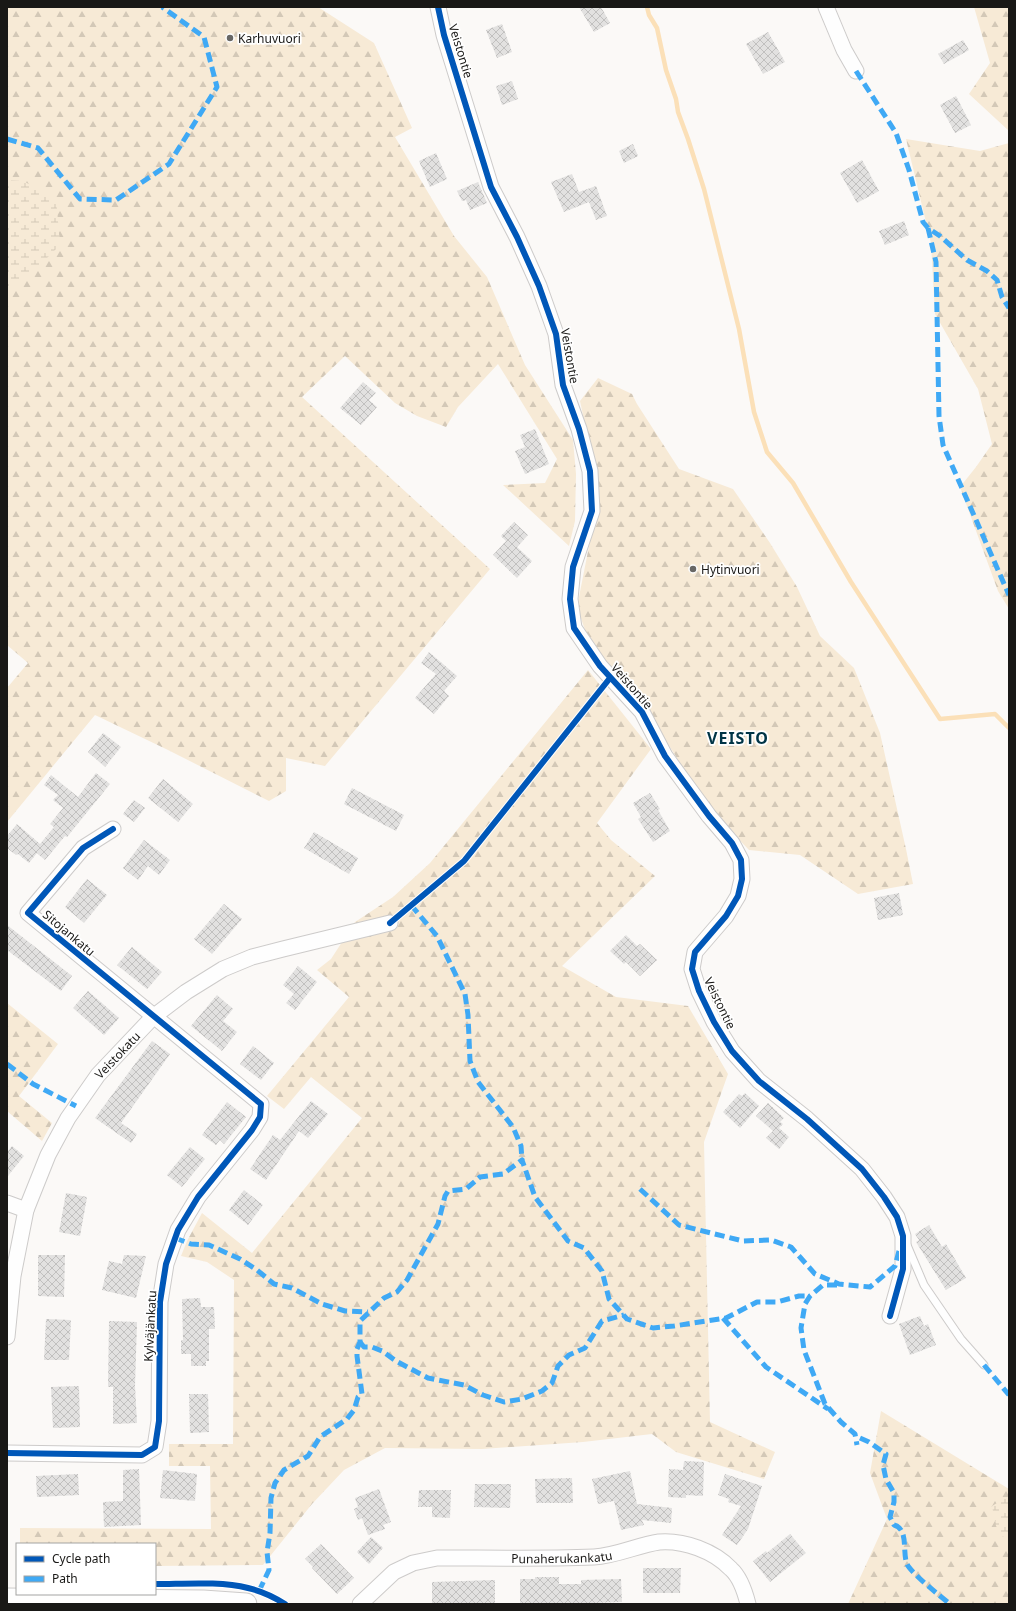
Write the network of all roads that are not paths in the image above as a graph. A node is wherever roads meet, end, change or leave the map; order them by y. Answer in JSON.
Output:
{"nodes":[{"id":1,"x":438,"y":7,"type":"edge"},
{"id":2,"x":826,"y":7,"type":"edge"},
{"id":3,"x":856,"y":71,"type":"dead end"},
{"id":4,"x":113,"y":829,"type":"dead end"},
{"id":5,"x":390,"y":923,"type":"dead end"},
{"id":6,"x":153,"y":1017,"type":"junction"},
{"id":7,"x":7,"y":1203,"type":"edge"},
{"id":8,"x":26,"y":1210,"type":"junction"},
{"id":9,"x":902,"y":1236,"type":"junction"},
{"id":10,"x":890,"y":1316,"type":"dead end"},
{"id":11,"x":7,"y":1337,"type":"edge"},
{"id":12,"x":984,"y":1364,"type":"dead end"},
{"id":13,"x":7,"y":1453,"type":"edge"},
{"id":14,"x":7,"y":1599,"type":"edge"},
{"id":15,"x":246,"y":1604,"type":"edge"},
{"id":16,"x":360,"y":1604,"type":"edge"},
{"id":17,"x":748,"y":1604,"type":"edge"}],
"edges":[{"from":1,"to":9,"type":"street","name":"Veistontie"},
{"from":2,"to":3,"type":"street"},
{"from":4,"to":6,"type":"street","name":"Sitojankatu"},
{"from":5,"to":6,"type":"street","name":"Veistokatu"},
{"from":6,"to":8,"type":"street","name":"Veistokatu"},
{"from":6,"to":13,"type":"street","name":"Kylväjänkatu"},
{"from":7,"to":8,"type":"street"},
{"from":8,"to":11,"type":"street","name":"Veistokatu"},
{"from":9,"to":10,"type":"street","name":"Veistontie"},
{"from":9,"to":12,"type":"lane"},
{"from":14,"to":15,"type":"street"},
{"from":16,"to":17,"type":"street","name":"Punaherukankatu"}]}
